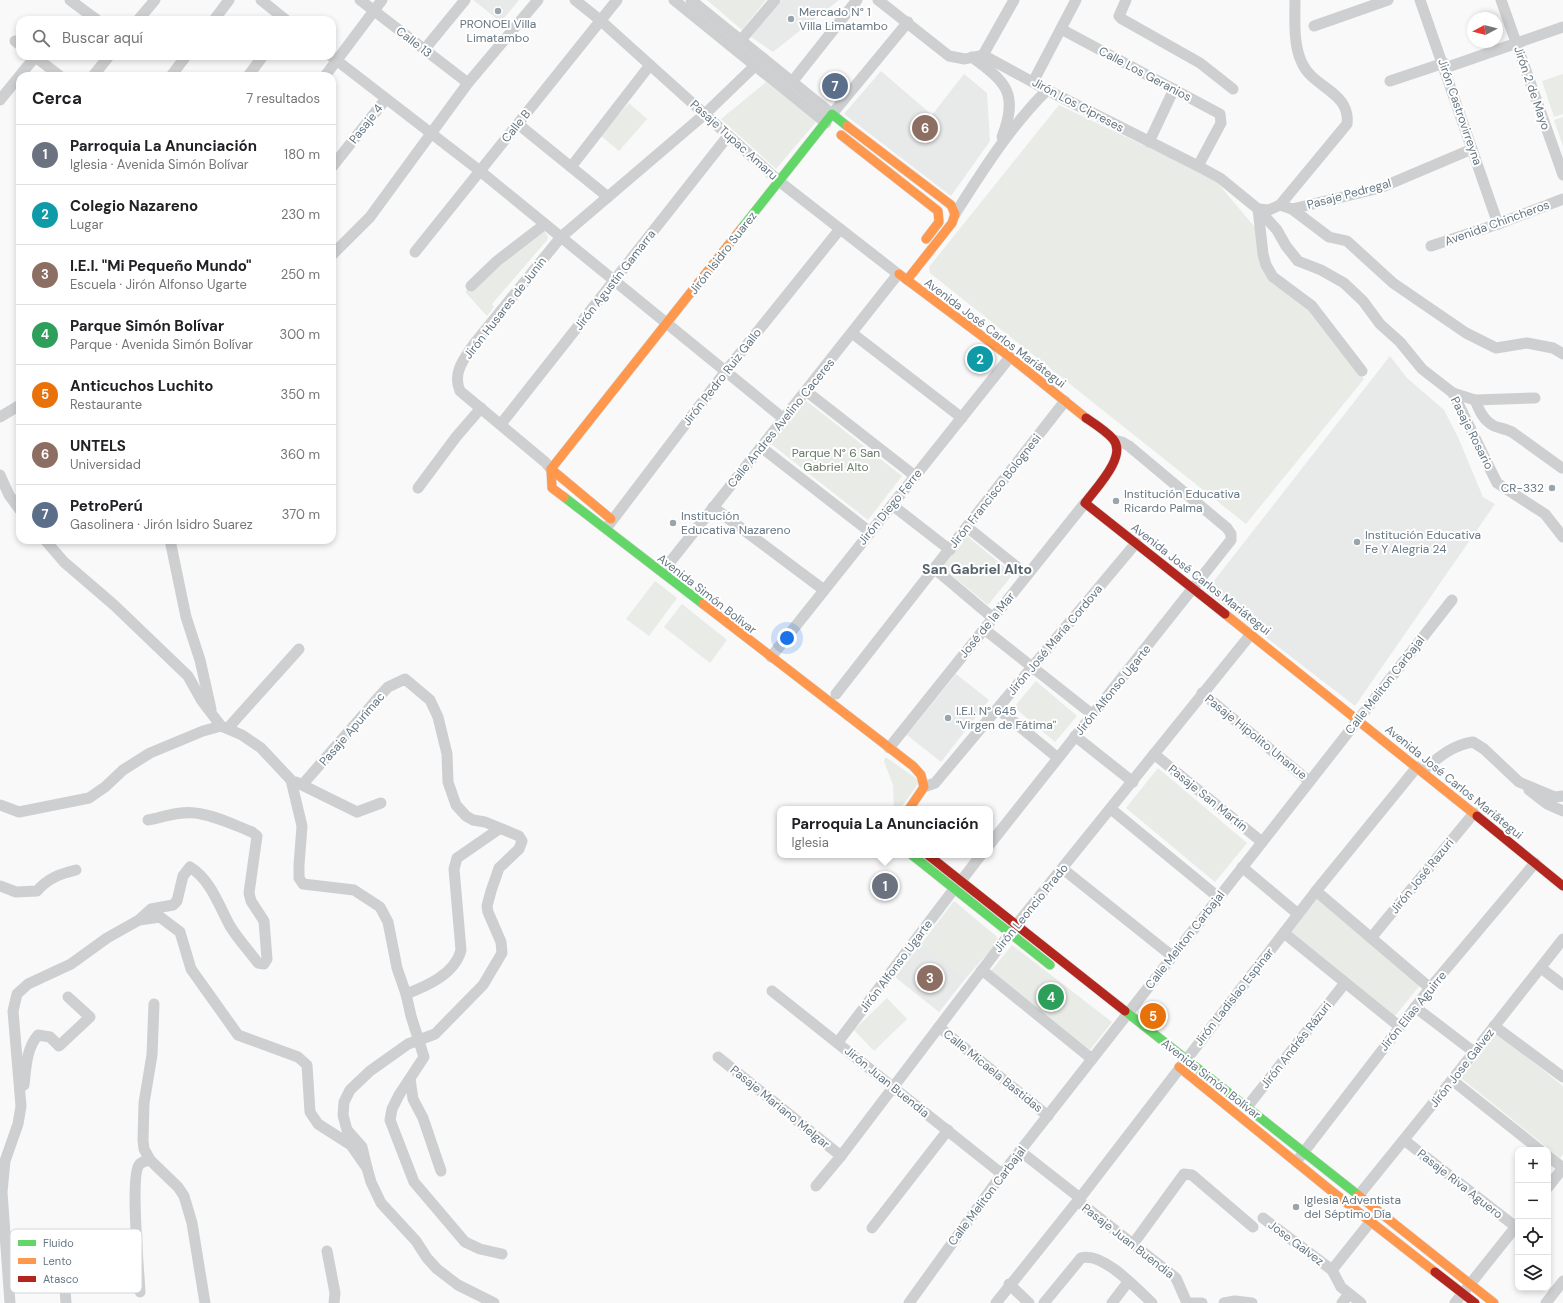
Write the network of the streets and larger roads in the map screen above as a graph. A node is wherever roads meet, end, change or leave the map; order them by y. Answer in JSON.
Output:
{"nodes":[{"id":1,"x":70,"y":0,"type":"edge"},
{"id":2,"x":155,"y":0,"type":"edge"},
{"id":3,"x":229,"y":0,"type":"edge"},
{"id":4,"x":261,"y":0,"type":"edge"},
{"id":5,"x":360,"y":0,"type":"edge"},
{"id":6,"x":382,"y":0,"type":"edge"},
{"id":7,"x":465,"y":0,"type":"edge"},
{"id":8,"x":538,"y":0,"type":"edge"},
{"id":9,"x":574,"y":0,"type":"edge"},
{"id":10,"x":617,"y":0,"type":"edge"},
{"id":11,"x":674,"y":0,"type":"edge"},
{"id":12,"x":774,"y":0,"type":"edge"},
{"id":13,"x":857,"y":0,"type":"edge"},
{"id":14,"x":878,"y":0,"type":"edge"},
{"id":15,"x":1014,"y":0,"type":"edge"},
{"id":16,"x":1076,"y":0,"type":"edge"},
{"id":17,"x":1126,"y":0,"type":"edge"},
{"id":18,"x":1294,"y":0,"type":"edge"},
{"id":19,"x":1388,"y":0,"type":"edge"},
{"id":20,"x":1420,"y":0,"type":"edge"},
{"id":21,"x":1501,"y":0,"type":"edge"},
{"id":22,"x":697,"y":2,"type":"edge"},
{"id":23,"x":374,"y":11,"type":"junction"},
{"id":24,"x":92,"y":16,"type":"edge"},
{"id":25,"x":141,"y":16,"type":"edge"},
{"id":26,"x":217,"y":16,"type":"edge"},
{"id":27,"x":281,"y":16,"type":"edge"},
{"id":28,"x":600,"y":20,"type":"junction"},
{"id":29,"x":908,"y":22,"type":"junction"},
{"id":30,"x":1314,"y":26,"type":"dead end"},
{"id":31,"x":1563,"y":27,"type":"edge"},
{"id":32,"x":1062,"y":29,"type":"junction"},
{"id":33,"x":741,"y":40,"type":"junction"},
{"id":34,"x":1516,"y":44,"type":"junction"},
{"id":35,"x":424,"y":50,"type":"junction"},
{"id":36,"x":336,"y":56,"type":"edge"},
{"id":37,"x":978,"y":56,"type":"junction"},
{"id":38,"x":31,"y":60,"type":"edge"},
{"id":39,"x":39,"y":60,"type":"edge"},
{"id":40,"x":106,"y":60,"type":"edge"},
{"id":41,"x":183,"y":60,"type":"edge"},
{"id":42,"x":260,"y":60,"type":"edge"},
{"id":43,"x":333,"y":60,"type":"edge"},
{"id":44,"x":336,"y":60,"type":"edge"},
{"id":45,"x":759,"y":62,"type":"junction"},
{"id":46,"x":650,"y":65,"type":"junction"},
{"id":47,"x":1444,"y":66,"type":"junction"},
{"id":48,"x":22,"y":72,"type":"edge"},
{"id":49,"x":55,"y":72,"type":"edge"},
{"id":50,"x":96,"y":72,"type":"edge"},
{"id":51,"x":174,"y":72,"type":"edge"},
{"id":52,"x":251,"y":72,"type":"edge"},
{"id":53,"x":327,"y":72,"type":"edge"},
{"id":54,"x":16,"y":79,"type":"edge"},
{"id":55,"x":1390,"y":81,"type":"dead end"},
{"id":56,"x":792,"y":82,"type":"junction"},
{"id":57,"x":1033,"y":82,"type":"junction"},
{"id":58,"x":468,"y":84,"type":"junction"},
{"id":59,"x":1174,"y":89,"type":"junction"},
{"id":60,"x":1233,"y":89,"type":"dead end"},
{"id":61,"x":1047,"y":90,"type":"junction"},
{"id":62,"x":0,"y":100,"type":"edge"},
{"id":63,"x":386,"y":100,"type":"junction"},
{"id":64,"x":705,"y":114,"type":"junction"},
{"id":65,"x":829,"y":118,"type":"junction"},
{"id":66,"x":518,"y":124,"type":"junction"},
{"id":67,"x":431,"y":134,"type":"junction"},
{"id":68,"x":728,"y":136,"type":"junction"},
{"id":69,"x":1149,"y":142,"type":"junction"},
{"id":70,"x":997,"y":148,"type":"junction"},
{"id":71,"x":1472,"y":149,"type":"junction"},
{"id":72,"x":336,"y":163,"type":"edge"},
{"id":73,"x":1198,"y":166,"type":"junction"},
{"id":74,"x":571,"y":167,"type":"junction"},
{"id":75,"x":480,"y":171,"type":"junction"},
{"id":76,"x":1563,"y":176,"type":"edge"},
{"id":77,"x":780,"y":182,"type":"junction"},
{"id":78,"x":608,"y":197,"type":"junction"},
{"id":79,"x":1563,"y":199,"type":"edge"},
{"id":80,"x":1280,"y":205,"type":"junction"},
{"id":81,"x":1258,"y":209,"type":"junction"},
{"id":82,"x":1292,"y":209,"type":"junction"},
{"id":83,"x":955,"y":214,"type":"junction"},
{"id":84,"x":545,"y":224,"type":"junction"},
{"id":85,"x":1498,"y":224,"type":"junction"},
{"id":86,"x":840,"y":229,"type":"junction"},
{"id":87,"x":561,"y":237,"type":"junction"},
{"id":88,"x":921,"y":245,"type":"dead end"},
{"id":89,"x":1432,"y":246,"type":"dead end"},
{"id":90,"x":336,"y":251,"type":"edge"},
{"id":91,"x":415,"y":252,"type":"dead end"},
{"id":92,"x":902,"y":274,"type":"junction"},
{"id":93,"x":614,"y":282,"type":"junction"},
{"id":94,"x":471,"y":286,"type":"dead end"},
{"id":95,"x":667,"y":324,"type":"junction"},
{"id":96,"x":852,"y":333,"type":"junction"},
{"id":97,"x":1563,"y":354,"type":"edge"},
{"id":98,"x":1010,"y":357,"type":"junction"},
{"id":99,"x":1362,"y":371,"type":"dead end"},
{"id":100,"x":725,"y":372,"type":"junction"},
{"id":101,"x":456,"y":383,"type":"joint"},
{"id":102,"x":806,"y":391,"type":"junction"},
{"id":103,"x":1453,"y":394,"type":"junction"},
{"id":104,"x":1535,"y":398,"type":"dead end"},
{"id":105,"x":1475,"y":400,"type":"junction"},
{"id":106,"x":1065,"y":401,"type":"junction"},
{"id":107,"x":16,"y":407,"type":"edge"},
{"id":108,"x":481,"y":408,"type":"junction"},
{"id":109,"x":0,"y":417,"type":"edge"},
{"id":110,"x":962,"y":418,"type":"junction"},
{"id":111,"x":784,"y":419,"type":"junction"},
{"id":112,"x":501,"y":424,"type":"junction"},
{"id":113,"x":1114,"y":440,"type":"junction"},
{"id":114,"x":761,"y":447,"type":"junction"},
{"id":115,"x":1562,"y":468,"type":"edge"},
{"id":116,"x":551,"y":469,"type":"junction"},
{"id":117,"x":0,"y":475,"type":"edge"},
{"id":118,"x":915,"y":476,"type":"junction"},
{"id":119,"x":418,"y":488,"type":"dead end"},
{"id":120,"x":1085,"y":503,"type":"junction"},
{"id":121,"x":16,"y":505,"type":"edge"},
{"id":122,"x":892,"y":505,"type":"junction"},
{"id":123,"x":713,"y":507,"type":"junction"},
{"id":124,"x":612,"y":524,"type":"junction"},
{"id":125,"x":967,"y":527,"type":"junction"},
{"id":126,"x":870,"y":532,"type":"junction"},
{"id":127,"x":1563,"y":537,"type":"edge"},
{"id":128,"x":1136,"y":543,"type":"junction"},
{"id":129,"x":48,"y":544,"type":"edge"},
{"id":130,"x":171,"y":544,"type":"edge"},
{"id":131,"x":950,"y":550,"type":"junction"},
{"id":132,"x":667,"y":566,"type":"junction"},
{"id":133,"x":935,"y":569,"type":"junction"},
{"id":134,"x":1027,"y":575,"type":"junction"},
{"id":135,"x":1194,"y":589,"type":"junction"},
{"id":136,"x":824,"y":590,"type":"junction"},
{"id":137,"x":1452,"y":600,"type":"dead end"},
{"id":138,"x":993,"y":618,"type":"junction"},
{"id":139,"x":984,"y":630,"type":"junction"},
{"id":140,"x":1251,"y":634,"type":"junction"},
{"id":141,"x":298,"y":650,"type":"dead end"},
{"id":142,"x":776,"y":651,"type":"junction"},
{"id":143,"x":1033,"y":667,"type":"junction"},
{"id":144,"x":1202,"y":693,"type":"junction"},
{"id":145,"x":836,"y":694,"type":"dead end"},
{"id":146,"x":998,"y":709,"type":"junction"},
{"id":147,"x":1093,"y":715,"type":"junction"},
{"id":148,"x":213,"y":717,"type":"junction"},
{"id":149,"x":1358,"y":719,"type":"junction"},
{"id":150,"x":224,"y":727,"type":"junction"},
{"id":151,"x":1075,"y":736,"type":"junction"},
{"id":152,"x":894,"y":741,"type":"junction"},
{"id":153,"x":1154,"y":754,"type":"junction"},
{"id":154,"x":1058,"y":758,"type":"junction"},
{"id":155,"x":1419,"y":769,"type":"junction"},
{"id":156,"x":291,"y":780,"type":"junction"},
{"id":157,"x":931,"y":781,"type":"junction"},
{"id":158,"x":1309,"y":781,"type":"junction"},
{"id":159,"x":1132,"y":782,"type":"junction"},
{"id":160,"x":1519,"y":782,"type":"junction"},
{"id":161,"x":303,"y":784,"type":"junction"},
{"id":162,"x":1563,"y":796,"type":"edge"},
{"id":163,"x":381,"y":803,"type":"dead end"},
{"id":164,"x":0,"y":805,"type":"edge"},
{"id":165,"x":910,"y":806,"type":"edge"},
{"id":166,"x":922,"y":806,"type":"edge"},
{"id":167,"x":1111,"y":809,"type":"junction"},
{"id":168,"x":1563,"y":812,"type":"edge"},
{"id":169,"x":1474,"y":813,"type":"junction"},
{"id":170,"x":148,"y":820,"type":"dead end"},
{"id":171,"x":499,"y":829,"type":"junction"},
{"id":172,"x":993,"y":840,"type":"edge"},
{"id":173,"x":1262,"y":842,"type":"junction"},
{"id":174,"x":916,"y":858,"type":"edge"},
{"id":175,"x":931,"y":858,"type":"edge"},
{"id":176,"x":979,"y":858,"type":"edge"},
{"id":177,"x":1535,"y":863,"type":"junction"},
{"id":178,"x":1242,"y":867,"type":"junction"},
{"id":179,"x":1063,"y":869,"type":"junction"},
{"id":180,"x":76,"y":870,"type":"dead end"},
{"id":181,"x":957,"y":885,"type":"junction"},
{"id":182,"x":0,"y":886,"type":"edge"},
{"id":183,"x":1563,"y":886,"type":"edge"},
{"id":184,"x":1316,"y":891,"type":"junction"},
{"id":185,"x":1218,"y":897,"type":"junction"},
{"id":186,"x":1298,"y":914,"type":"junction"},
{"id":187,"x":139,"y":920,"type":"junction"},
{"id":188,"x":1017,"y":924,"type":"junction"},
{"id":189,"x":1284,"y":933,"type":"junction"},
{"id":190,"x":1010,"y":934,"type":"junction"},
{"id":191,"x":1371,"y":938,"type":"junction"},
{"id":192,"x":1563,"y":939,"type":"edge"},
{"id":193,"x":1172,"y":956,"type":"junction"},
{"id":194,"x":1541,"y":968,"type":"junction"},
{"id":195,"x":982,"y":970,"type":"junction"},
{"id":196,"x":1057,"y":970,"type":"dead end"},
{"id":197,"x":1345,"y":983,"type":"junction"},
{"id":198,"x":1563,"y":985,"type":"edge"},
{"id":199,"x":1430,"y":988,"type":"junction"},
{"id":200,"x":772,"y":991,"type":"dead end"},
{"id":201,"x":406,"y":994,"type":"junction"},
{"id":202,"x":68,"y":997,"type":"dead end"},
{"id":203,"x":154,"y":1004,"type":"dead end"},
{"id":204,"x":1415,"y":1007,"type":"junction"},
{"id":205,"x":1122,"y":1019,"type":"junction"},
{"id":206,"x":1494,"y":1026,"type":"junction"},
{"id":207,"x":939,"y":1027,"type":"junction"},
{"id":208,"x":1400,"y":1027,"type":"junction"},
{"id":209,"x":419,"y":1040,"type":"junction"},
{"id":210,"x":838,"y":1042,"type":"junction"},
{"id":211,"x":1474,"y":1052,"type":"junction"},
{"id":212,"x":718,"y":1057,"type":"dead end"},
{"id":213,"x":1092,"y":1059,"type":"junction"},
{"id":214,"x":1180,"y":1063,"type":"junction"},
{"id":215,"x":1563,"y":1077,"type":"edge"},
{"id":216,"x":410,"y":1079,"type":"junction"},
{"id":217,"x":1452,"y":1080,"type":"junction"},
{"id":218,"x":892,"y":1087,"type":"junction"},
{"id":219,"x":21,"y":1106,"type":"junction"},
{"id":220,"x":1247,"y":1108,"type":"junction"},
{"id":221,"x":1048,"y":1116,"type":"junction"},
{"id":222,"x":948,"y":1130,"type":"junction"},
{"id":223,"x":1404,"y":1140,"type":"junction"},
{"id":224,"x":1536,"y":1147,"type":"edge"},
{"id":225,"x":1020,"y":1151,"type":"junction"},
{"id":226,"x":1304,"y":1152,"type":"junction"},
{"id":227,"x":841,"y":1156,"type":"junction"},
{"id":228,"x":1551,"y":1158,"type":"edge"},
{"id":229,"x":150,"y":1160,"type":"junction"},
{"id":230,"x":1296,"y":1162,"type":"junction"},
{"id":231,"x":367,"y":1168,"type":"junction"},
{"id":232,"x":1563,"y":1168,"type":"edge"},
{"id":233,"x":441,"y":1171,"type":"dead end"},
{"id":234,"x":1002,"y":1174,"type":"junction"},
{"id":235,"x":1551,"y":1183,"type":"edge"},
{"id":236,"x":816,"y":1186,"type":"dead end"},
{"id":237,"x":1359,"y":1195,"type":"junction"},
{"id":238,"x":1079,"y":1200,"type":"junction"},
{"id":239,"x":1263,"y":1218,"type":"dead end"},
{"id":240,"x":1371,"y":1221,"type":"junction"},
{"id":241,"x":1515,"y":1223,"type":"edge"},
{"id":242,"x":1253,"y":1227,"type":"dead end"},
{"id":243,"x":872,"y":1228,"type":"dead end"},
{"id":244,"x":1515,"y":1228,"type":"edge"},
{"id":245,"x":136,"y":1229,"type":"edge"},
{"id":246,"x":1133,"y":1244,"type":"junction"},
{"id":247,"x":327,"y":1251,"type":"dead end"},
{"id":248,"x":502,"y":1254,"type":"dead end"},
{"id":249,"x":1332,"y":1270,"type":"junction"},
{"id":250,"x":1563,"y":1281,"type":"edge"},
{"id":251,"x":1128,"y":1282,"type":"junction"},
{"id":252,"x":1009,"y":1284,"type":"junction"},
{"id":253,"x":1470,"y":1284,"type":"junction"},
{"id":254,"x":65,"y":1293,"type":"edge"},
{"id":255,"x":1462,"y":1293,"type":"junction"},
{"id":256,"x":1349,"y":1294,"type":"junction"},
{"id":257,"x":10,"y":1303,"type":"edge"},
{"id":258,"x":66,"y":1303,"type":"edge"},
{"id":259,"x":205,"y":1303,"type":"edge"},
{"id":260,"x":334,"y":1303,"type":"edge"},
{"id":261,"x":494,"y":1303,"type":"edge"},
{"id":262,"x":909,"y":1303,"type":"edge"},
{"id":263,"x":996,"y":1303,"type":"edge"},
{"id":264,"x":1029,"y":1303,"type":"edge"},
{"id":265,"x":1044,"y":1303,"type":"edge"},
{"id":266,"x":1112,"y":1303,"type":"edge"},
{"id":267,"x":1152,"y":1303,"type":"edge"},
{"id":268,"x":1187,"y":1303,"type":"edge"},
{"id":269,"x":1190,"y":1303,"type":"edge"},
{"id":270,"x":1202,"y":1303,"type":"edge"},
{"id":271,"x":1224,"y":1303,"type":"edge"},
{"id":272,"x":1252,"y":1303,"type":"edge"},
{"id":273,"x":1342,"y":1303,"type":"edge"},
{"id":274,"x":1361,"y":1303,"type":"edge"},
{"id":275,"x":1455,"y":1303,"type":"edge"},
{"id":276,"x":1475,"y":1303,"type":"edge"},
{"id":277,"x":1494,"y":1303,"type":"edge"},
{"id":278,"x":1546,"y":1303,"type":"edge"}],
"edges":[{"from":1,"to":24,"type":"street"},
{"from":2,"to":25,"type":"street"},
{"from":3,"to":26,"type":"street"},
{"from":4,"to":27,"type":"street"},
{"from":5,"to":23,"type":"street","name":"Calle 13"},
{"from":6,"to":23,"type":"street"},
{"from":7,"to":35,"type":"street"},
{"from":8,"to":58,"type":"street"},
{"from":9,"to":28,"type":"street","name":"Pasaje Tupac Amaru"},
{"from":10,"to":28,"type":"street","name":"Calle B"},
{"from":11,"to":45,"type":"street"},
{"from":12,"to":33,"type":"street"},
{"from":13,"to":56,"type":"street"},
{"from":14,"to":29,"type":"street","name":"Jirón Los Cipreses"},
{"from":15,"to":37,"type":"street"},
{"from":16,"to":32,"type":"street"},
{"from":17,"to":60,"type":"street"},
{"from":18,"to":80,"type":"street"},
{"from":19,"to":30,"type":"street"},
{"from":20,"to":47,"type":"street","name":"Jirón Castrovirreyna"},
{"from":21,"to":34,"type":"street","name":"Jirón 2 de Mayo"},
{"from":22,"to":33,"type":"street"},
{"from":23,"to":35,"type":"street","name":"Calle 13"},
{"from":23,"to":36,"type":"street"},
{"from":28,"to":46,"type":"street","name":"Pasaje Tupac Amaru"},
{"from":28,"to":66,"type":"street","name":"Calle B"},
{"from":29,"to":37,"type":"street","name":"Jirón Los Cipreses"},
{"from":29,"to":65,"type":"street","name":"Jirón Isidro Suarez"},
{"from":31,"to":34,"type":"street"},
{"from":32,"to":57,"type":"street"},
{"from":32,"to":59,"type":"street","name":"Calle Los Geranios"},
{"from":33,"to":45,"type":"street"},
{"from":34,"to":47,"type":"street"},
{"from":34,"to":76,"type":"street","name":"Jirón 2 de Mayo"},
{"from":35,"to":58,"type":"street","name":"Calle 13"},
{"from":37,"to":57,"type":"street","name":"Jirón Los Cipreses"},
{"from":37,"to":70,"type":"street"},
{"from":38,"to":48,"type":"street"},
{"from":39,"to":49,"type":"street"},
{"from":40,"to":50,"type":"street"},
{"from":41,"to":51,"type":"street"},
{"from":42,"to":52,"type":"street"},
{"from":43,"to":53,"type":"street"},
{"from":44,"to":63,"type":"street"},
{"from":45,"to":56,"type":"street"},
{"from":45,"to":64,"type":"street","name":"Jirón Husares de Junin"},
{"from":45,"to":65,"type":"street"},
{"from":46,"to":64,"type":"street","name":"Pasaje Tupac Amaru"},
{"from":46,"to":74,"type":"street"},
{"from":47,"to":55,"type":"street"},
{"from":47,"to":71,"type":"street","name":"Jirón Castrovirreyna"},
{"from":54,"to":62,"type":"street"},
{"from":56,"to":65,"type":"street"},
{"from":57,"to":61,"type":"street","name":"Jirón Los Cipreses"},
{"from":58,"to":67,"type":"street"},
{"from":59,"to":69,"type":"street"},
{"from":59,"to":73,"type":"street","name":"Calle Los Geranios"},
{"from":61,"to":69,"type":"street","name":"Jirón Los Cipreses"},
{"from":61,"to":70,"type":"street"},
{"from":63,"to":67,"type":"street"},
{"from":63,"to":72,"type":"street","name":"Pasaje 4"},
{"from":64,"to":68,"type":"street","name":"Pasaje Tupac Amaru"},
{"from":64,"to":78,"type":"street","name":"Jirón Husares de Junin"},
{"from":65,"to":77,"type":"street","name":"Jirón Isidro Suarez"},
{"from":65,"to":83,"type":"street"},
{"from":65,"to":88,"type":"street"},
{"from":66,"to":74,"type":"street"},
{"from":66,"to":75,"type":"street","name":"Calle B"},
{"from":67,"to":75,"type":"street"},
{"from":67,"to":90,"type":"street"},
{"from":68,"to":77,"type":"street","name":"Pasaje Tupac Amaru"},
{"from":68,"to":93,"type":"street","name":"Jirón Agustín Gamarra"},
{"from":69,"to":73,"type":"street","name":"Jirón Los Cipreses"},
{"from":70,"to":83,"type":"street"},
{"from":71,"to":82,"type":"street","name":"Pasaje Pedregal"},
{"from":71,"to":85,"type":"street","name":"Jirón Castrovirreyna"},
{"from":73,"to":81,"type":"street","name":"Jirón Los Cipreses"},
{"from":74,"to":78,"type":"street"},
{"from":75,"to":84,"type":"street"},
{"from":75,"to":91,"type":"street","name":"Calle B"},
{"from":77,"to":86,"type":"street","name":"Pasaje Tupac Amaru"},
{"from":77,"to":95,"type":"street","name":"Jirón Isidro Suarez"},
{"from":78,"to":87,"type":"street","name":"Jirón Husares de Junin"},
{"from":79,"to":85,"type":"street","name":"Avenida Chincheros"},
{"from":80,"to":81,"type":"street"},
{"from":80,"to":82,"type":"street"},
{"from":81,"to":99,"type":"street"},
{"from":81,"to":103,"type":"street","name":"Pasaje Rosario"},
{"from":82,"to":97,"type":"street"},
{"from":83,"to":92,"type":"street","name":"Avenida José Carlos Mariátegui"},
{"from":84,"to":87,"type":"street"},
{"from":84,"to":94,"type":"street"},
{"from":85,"to":89,"type":"street","name":"Avenida Chincheros"},
{"from":86,"to":92,"type":"street","name":"Pasaje Tupac Amaru"},
{"from":86,"to":100,"type":"street","name":"Jirón Pedro Ruiz Gallo"},
{"from":87,"to":93,"type":"street"},
{"from":87,"to":101,"type":"street","name":"Jirón Husares de Junin"},
{"from":92,"to":96,"type":"street","name":"Calle Andres Avelino Caceres"},
{"from":92,"to":98,"type":"street","name":"Avenida José Carlos Mariátegui"},
{"from":93,"to":95,"type":"street"},
{"from":93,"to":112,"type":"street","name":"Jirón Agustín Gamarra"},
{"from":95,"to":100,"type":"street"},
{"from":95,"to":116,"type":"street","name":"Jirón Isidro Suarez"},
{"from":96,"to":102,"type":"street","name":"Calle Andres Avelino Caceres"},
{"from":96,"to":110,"type":"street"},
{"from":98,"to":106,"type":"street","name":"Avenida José Carlos Mariátegui"},
{"from":98,"to":110,"type":"street","name":"Jirón Diego Ferre"},
{"from":100,"to":111,"type":"street"},
{"from":100,"to":124,"type":"street","name":"Jirón Pedro Ruiz Gallo"},
{"from":101,"to":108,"type":"street","name":"Avenida Simón Bolívar"},
{"from":102,"to":111,"type":"street","name":"Calle Andres Avelino Caceres"},
{"from":102,"to":118,"type":"street"},
{"from":103,"to":105,"type":"street"},
{"from":103,"to":127,"type":"street","name":"Pasaje Rosario"},
{"from":104,"to":105,"type":"street"},
{"from":105,"to":115,"type":"street"},
{"from":106,"to":113,"type":"street","name":"Avenida José Carlos Mariátegui"},
{"from":106,"to":125,"type":"street","name":"Jirón Francisco Bolognesi"},
{"from":107,"to":109,"type":"street"},
{"from":108,"to":112,"type":"street","name":"Avenida Simón Bolívar"},
{"from":108,"to":119,"type":"street"},
{"from":110,"to":118,"type":"street","name":"Jirón Diego Ferre"},
{"from":111,"to":114,"type":"street","name":"Calle Andres Avelino Caceres"},
{"from":112,"to":116,"type":"street","name":"Avenida Simón Bolívar"},
{"from":113,"to":120,"type":"street"},
{"from":113,"to":135,"type":"street","name":"Jirón Alfonso Ugarte"},
{"from":114,"to":123,"type":"street","name":"Calle Andres Avelino Caceres"},
{"from":114,"to":126,"type":"street"},
{"from":116,"to":124,"type":"street","name":"Avenida Simón Bolívar"},
{"from":116,"to":124,"type":"street","name":"Avenida Simón Bolívar"},
{"from":117,"to":121,"type":"street"},
{"from":118,"to":122,"type":"street","name":"Jirón Diego Ferre"},
{"from":120,"to":128,"type":"street","name":"Avenida José Carlos Mariátegui"},
{"from":120,"to":134,"type":"street","name":"José de la Mar"},
{"from":122,"to":126,"type":"street","name":"Jirón Diego Ferre"},
{"from":122,"to":131,"type":"street"},
{"from":123,"to":132,"type":"street","name":"Calle Andres Avelino Caceres"},
{"from":123,"to":136,"type":"street"},
{"from":124,"to":132,"type":"street","name":"Avenida Simón Bolívar"},
{"from":125,"to":131,"type":"street","name":"Jirón Francisco Bolognesi"},
{"from":125,"to":134,"type":"street"},
{"from":126,"to":136,"type":"street","name":"Jirón Diego Ferre"},
{"from":128,"to":135,"type":"street","name":"Avenida José Carlos Mariátegui"},
{"from":128,"to":143,"type":"street","name":"Jirón José María Cordova"},
{"from":129,"to":148,"type":"street"},
{"from":130,"to":148,"type":"street"},
{"from":131,"to":133,"type":"street","name":"Jirón Francisco Bolognesi"},
{"from":132,"to":142,"type":"street","name":"Avenida Simón Bolívar"},
{"from":133,"to":138,"type":"street"},
{"from":133,"to":145,"type":"street","name":"Jirón Francisco Bolognesi"},
{"from":134,"to":138,"type":"street","name":"José de la Mar"},
{"from":135,"to":140,"type":"street","name":"Avenida José Carlos Mariátegui"},
{"from":135,"to":147,"type":"street","name":"Jirón Alfonso Ugarte"},
{"from":136,"to":142,"type":"street","name":"Jirón Diego Ferre"},
{"from":137,"to":149,"type":"street","name":"Calle Meliton Carbajal"},
{"from":138,"to":139,"type":"street","name":"José de la Mar"},
{"from":139,"to":143,"type":"street"},
{"from":139,"to":152,"type":"street","name":"José de la Mar"},
{"from":140,"to":144,"type":"street","name":"Jirón Leoncio Prado"},
{"from":140,"to":149,"type":"street","name":"Avenida José Carlos Mariátegui"},
{"from":141,"to":150,"type":"street"},
{"from":142,"to":152,"type":"street","name":"Avenida Simón Bolívar"},
{"from":143,"to":146,"type":"street","name":"Jirón José María Cordova"},
{"from":143,"to":147,"type":"street"},
{"from":144,"to":153,"type":"street","name":"Jirón Leoncio Prado"},
{"from":144,"to":158,"type":"street","name":"Pasaje Hipolito Unanue"},
{"from":146,"to":154,"type":"street"},
{"from":146,"to":157,"type":"street","name":"Jirón José María Cordova"},
{"from":147,"to":151,"type":"street","name":"Jirón Alfonso Ugarte"},
{"from":148,"to":150,"type":"street"},
{"from":149,"to":155,"type":"street","name":"Avenida José Carlos Mariátegui"},
{"from":149,"to":158,"type":"street","name":"Calle Meliton Carbajal"},
{"from":150,"to":156,"type":"street"},
{"from":150,"to":164,"type":"street"},
{"from":151,"to":154,"type":"street","name":"Jirón Alfonso Ugarte"},
{"from":151,"to":159,"type":"street"},
{"from":152,"to":157,"type":"street","name":"Avenida Simón Bolívar"},
{"from":153,"to":159,"type":"street","name":"Jirón Leoncio Prado"},
{"from":153,"to":173,"type":"street","name":"Pasaje San Martín"},
{"from":154,"to":172,"type":"street","name":"Jirón Alfonso Ugarte"},
{"from":155,"to":160,"type":"street","name":"Jirón Ladislao Espinar"},
{"from":155,"to":169,"type":"street","name":"Avenida José Carlos Mariátegui"},
{"from":155,"to":184,"type":"street","name":"Jirón Ladislao Espinar"},
{"from":156,"to":161,"type":"street"},
{"from":156,"to":201,"type":"street"},
{"from":157,"to":165,"type":"street"},
{"from":157,"to":166,"type":"street"},
{"from":158,"to":173,"type":"street","name":"Calle Meliton Carbajal"},
{"from":159,"to":167,"type":"street","name":"Jirón Leoncio Prado"},
{"from":160,"to":162,"type":"street"},
{"from":160,"to":168,"type":"street"},
{"from":161,"to":163,"type":"street"},
{"from":161,"to":171,"type":"street","name":"Pasaje Apurímac"},
{"from":167,"to":179,"type":"street","name":"Jirón Leoncio Prado"},
{"from":167,"to":185,"type":"street"},
{"from":169,"to":177,"type":"street","name":"Avenida José Carlos Mariátegui"},
{"from":169,"to":191,"type":"street","name":"Jirón José Razuri"},
{"from":170,"to":187,"type":"street"},
{"from":171,"to":201,"type":"street"},
{"from":171,"to":209,"type":"street"},
{"from":173,"to":178,"type":"street","name":"Calle Meliton Carbajal"},
{"from":174,"to":181,"type":"street","name":"Avenida Simón Bolívar"},
{"from":175,"to":181,"type":"street","name":"Avenida Simón Bolívar"},
{"from":176,"to":181,"type":"street","name":"Jirón Alfonso Ugarte"},
{"from":177,"to":183,"type":"street","name":"Avenida José Carlos Mariátegui"},
{"from":177,"to":199,"type":"street","name":"Jirón Elias Aguirre"},
{"from":178,"to":185,"type":"street","name":"Calle Meliton Carbajal"},
{"from":178,"to":186,"type":"street"},
{"from":179,"to":188,"type":"street","name":"Jirón Leoncio Prado"},
{"from":179,"to":193,"type":"street"},
{"from":180,"to":182,"type":"street"},
{"from":181,"to":188,"type":"street","name":"Avenida Simón Bolívar"},
{"from":181,"to":190,"type":"street","name":"Avenida Simón Bolívar"},
{"from":181,"to":210,"type":"street","name":"Jirón Alfonso Ugarte"},
{"from":184,"to":186,"type":"street","name":"Jirón Ladislao Espinar"},
{"from":184,"to":191,"type":"street"},
{"from":185,"to":193,"type":"street","name":"Calle Meliton Carbajal"},
{"from":186,"to":189,"type":"street","name":"Jirón Ladislao Espinar"},
{"from":187,"to":219,"type":"street"},
{"from":187,"to":231,"type":"street"},
{"from":188,"to":190,"type":"street","name":"Jirón Leoncio Prado"},
{"from":188,"to":205,"type":"street","name":"Avenida Simón Bolívar"},
{"from":189,"to":197,"type":"street"},
{"from":189,"to":214,"type":"street","name":"Jirón Ladislao Espinar"},
{"from":190,"to":195,"type":"street","name":"Jirón Leoncio Prado"},
{"from":190,"to":196,"type":"street","name":"Avenida Simón Bolívar"},
{"from":191,"to":199,"type":"street"},
{"from":192,"to":194,"type":"street","name":"Jirón Jose Galvez"},
{"from":193,"to":205,"type":"street","name":"Calle Meliton Carbajal"},
{"from":194,"to":198,"type":"street"},
{"from":194,"to":206,"type":"street","name":"Jirón Jose Galvez"},
{"from":195,"to":207,"type":"street","name":"Jirón Leoncio Prado"},
{"from":195,"to":213,"type":"street"},
{"from":197,"to":208,"type":"street"},
{"from":197,"to":220,"type":"street","name":"Jirón Andrés Rázuri"},
{"from":199,"to":204,"type":"street","name":"Jirón Elias Aguirre"},
{"from":200,"to":210,"type":"street","name":"Jirón Juan Buendia"},
{"from":201,"to":209,"type":"street"},
{"from":202,"to":219,"type":"street"},
{"from":203,"to":229,"type":"street"},
{"from":204,"to":208,"type":"street","name":"Jirón Elias Aguirre"},
{"from":204,"to":211,"type":"street"},
{"from":205,"to":213,"type":"street","name":"Calle Meliton Carbajal"},
{"from":205,"to":214,"type":"street","name":"Avenida Simón Bolívar"},
{"from":206,"to":211,"type":"street","name":"Jirón Jose Galvez"},
{"from":206,"to":215,"type":"street"},
{"from":207,"to":218,"type":"street","name":"Jirón Leoncio Prado"},
{"from":207,"to":221,"type":"street","name":"Calle Micaela Bastidas"},
{"from":208,"to":226,"type":"street","name":"Jirón Elias Aguirre"},
{"from":209,"to":216,"type":"street"},
{"from":209,"to":231,"type":"street"},
{"from":210,"to":218,"type":"street","name":"Jirón Juan Buendia"},
{"from":211,"to":217,"type":"street","name":"Jirón Jose Galvez"},
{"from":212,"to":227,"type":"street","name":"Pasaje Mariano Melgar"},
{"from":213,"to":221,"type":"street","name":"Calle Meliton Carbajal"},
{"from":214,"to":220,"type":"street","name":"Avenida Simón Bolívar"},
{"from":214,"to":230,"type":"street","name":"Avenida Simón Bolívar"},
{"from":214,"to":238,"type":"street","name":"Jirón Ladislao Espinar"},
{"from":216,"to":233,"type":"street"},
{"from":216,"to":248,"type":"street"},
{"from":217,"to":223,"type":"street","name":"Jirón Jose Galvez"},
{"from":217,"to":224,"type":"street"},
{"from":218,"to":222,"type":"street","name":"Jirón Juan Buendia"},
{"from":218,"to":227,"type":"street","name":"Jirón Leoncio Prado"},
{"from":219,"to":257,"type":"street"},
{"from":220,"to":226,"type":"street","name":"Avenida Simón Bolívar"},
{"from":221,"to":225,"type":"street","name":"Calle Meliton Carbajal"},
{"from":222,"to":234,"type":"street","name":"Jirón Juan Buendia"},
{"from":222,"to":243,"type":"street"},
{"from":223,"to":237,"type":"street","name":"Jirón Jose Galvez"},
{"from":223,"to":241,"type":"street","name":"Pasaje Riva Aguero"},
{"from":225,"to":234,"type":"street","name":"Calle Meliton Carbajal"},
{"from":225,"to":238,"type":"street","name":"Pasaje Juan Buendia"},
{"from":226,"to":230,"type":"street","name":"Jirón Elias Aguirre"},
{"from":226,"to":237,"type":"street","name":"Avenida Simón Bolívar"},
{"from":227,"to":236,"type":"street","name":"Jirón Leoncio Prado"},
{"from":228,"to":232,"type":"street"},
{"from":229,"to":245,"type":"street"},
{"from":229,"to":259,"type":"street"},
{"from":230,"to":240,"type":"street","name":"Avenida Simón Bolívar"},
{"from":231,"to":261,"type":"street"},
{"from":232,"to":235,"type":"street"},
{"from":234,"to":262,"type":"street","name":"Calle Meliton Carbajal"},
{"from":237,"to":253,"type":"street","name":"Avenida Simón Bolívar"},
{"from":238,"to":246,"type":"street","name":"Pasaje Juan Buendia"},
{"from":238,"to":252,"type":"street","name":"Jirón Ladislao Espinar"},
{"from":239,"to":249,"type":"street","name":"Jose Galvez"},
{"from":240,"to":249,"type":"street"},
{"from":240,"to":255,"type":"street","name":"Avenida Simón Bolívar"},
{"from":242,"to":246,"type":"street"},
{"from":244,"to":253,"type":"street"},
{"from":246,"to":268,"type":"street","name":"Pasaje Juan Buendia"},
{"from":247,"to":260,"type":"street"},
{"from":249,"to":256,"type":"street","name":"Jose Galvez"},
{"from":250,"to":278,"type":"street"},
{"from":251,"to":265,"type":"street"},
{"from":251,"to":266,"type":"street"},
{"from":251,"to":267,"type":"street"},
{"from":252,"to":263,"type":"street","name":"Jirón Ladislao Espinar"},
{"from":252,"to":264,"type":"street"},
{"from":253,"to":255,"type":"street"},
{"from":253,"to":277,"type":"street","name":"Avenida Simón Bolívar"},
{"from":254,"to":258,"type":"street"},
{"from":255,"to":275,"type":"street"},
{"from":255,"to":276,"type":"street","name":"Avenida Simón Bolívar"},
{"from":256,"to":273,"type":"street"},
{"from":256,"to":274,"type":"street","name":"Jose Galvez"},
{"from":269,"to":270,"type":"street"},
{"from":271,"to":272,"type":"street"}]}
